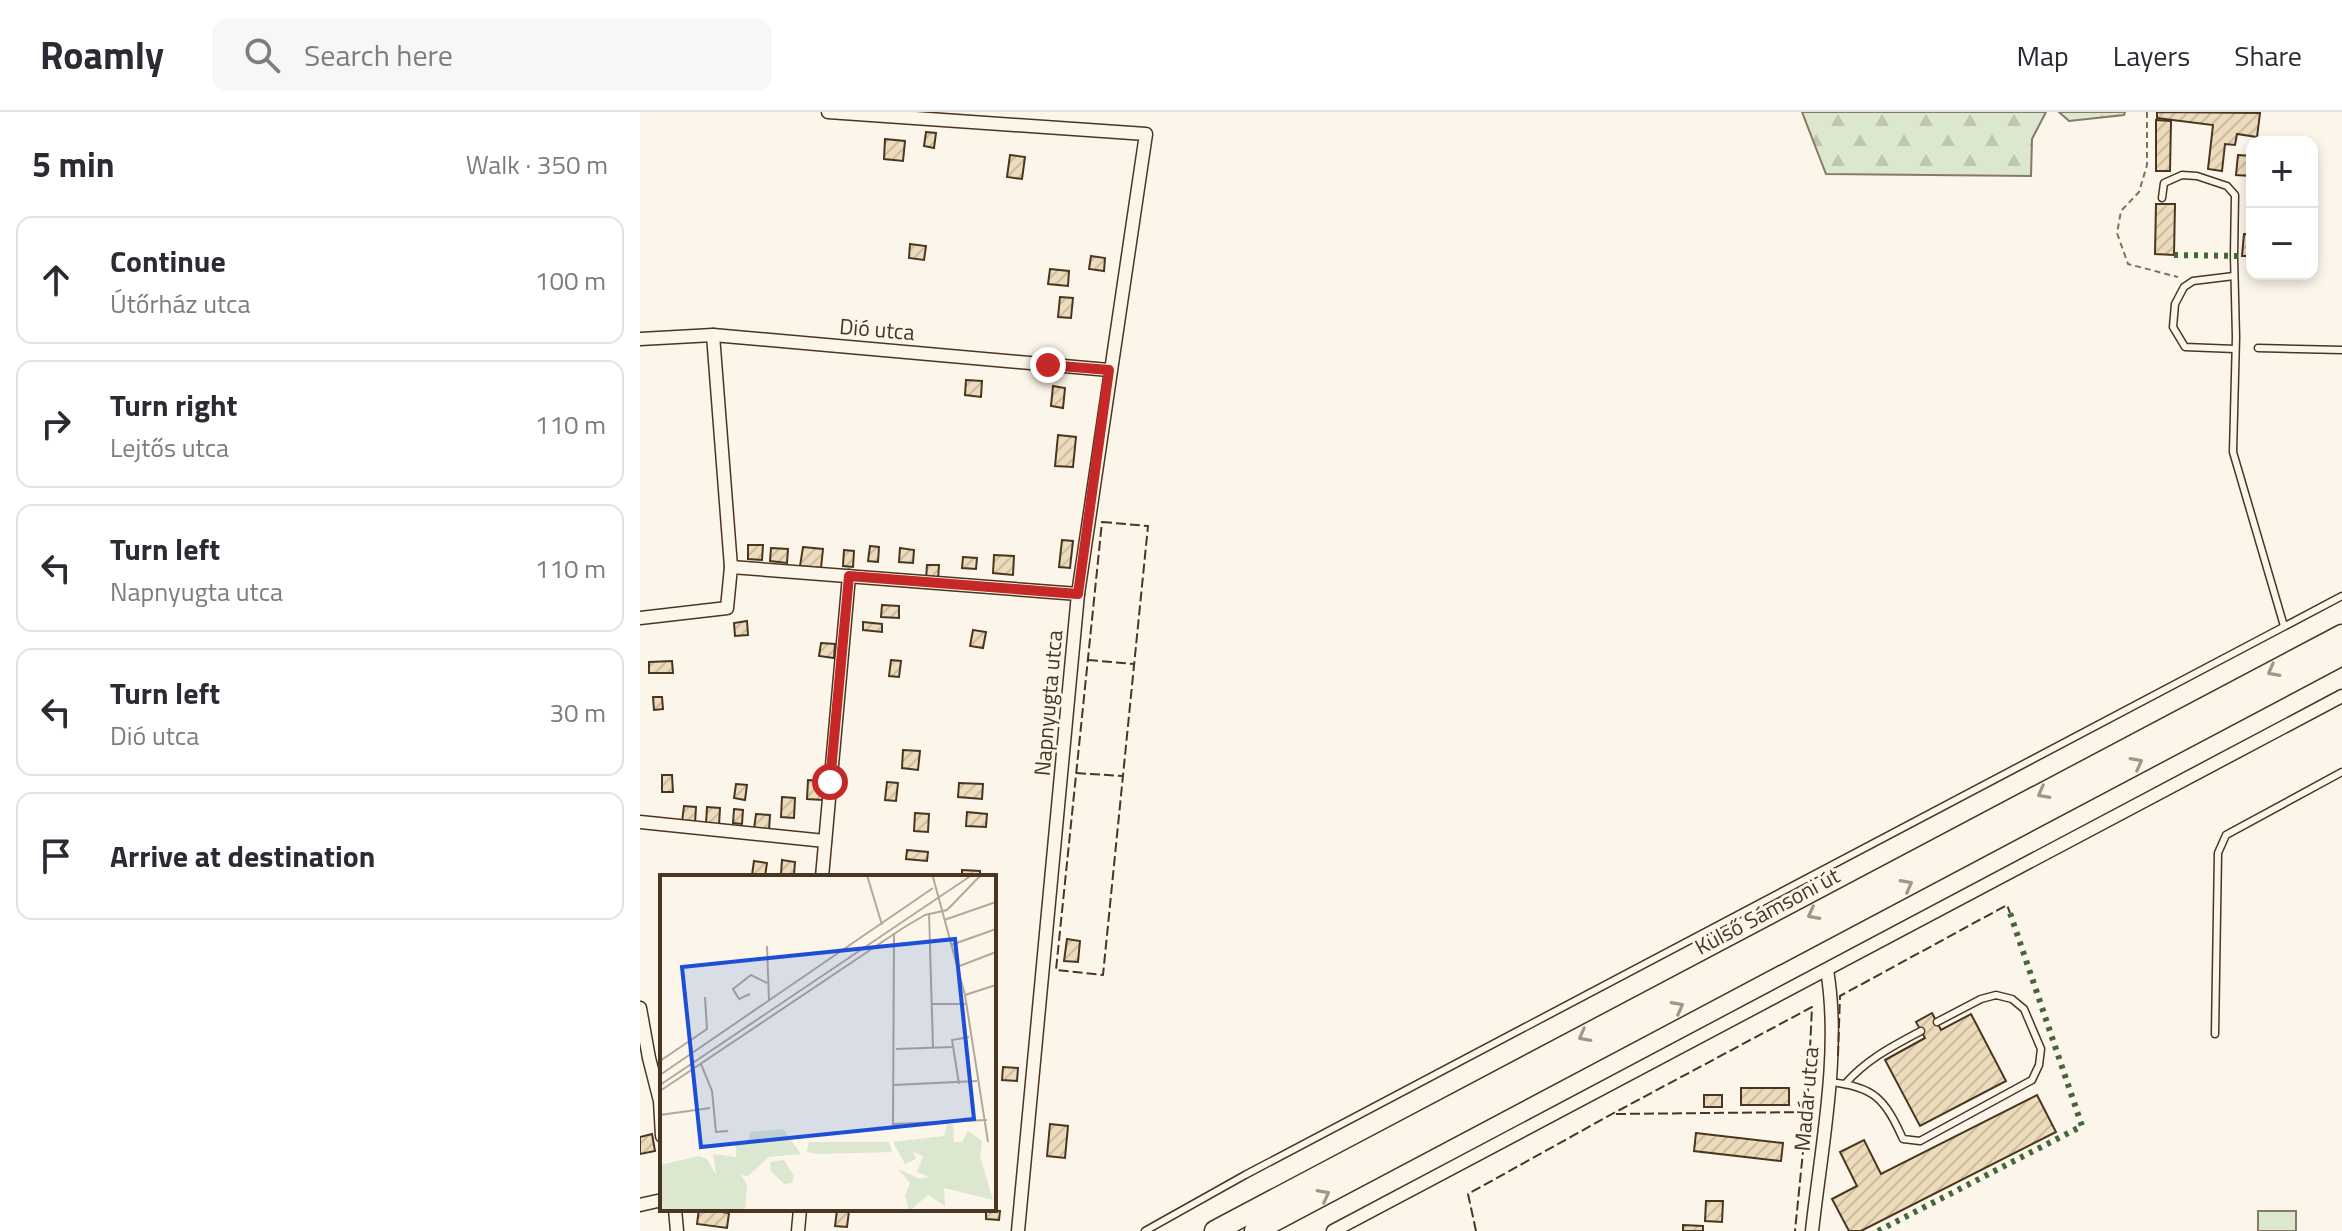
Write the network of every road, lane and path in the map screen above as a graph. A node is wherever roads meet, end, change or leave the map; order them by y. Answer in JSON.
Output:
{"nodes":[{"id":1,"x":828,"y":112,"type":"edge"},
{"id":2,"x":2147,"y":112,"type":"edge"},
{"id":3,"x":2162,"y":198,"type":"dead end"},
{"id":4,"x":2234,"y":276,"type":"junction"},
{"id":5,"x":2193,"y":281,"type":"junction"},
{"id":6,"x":713,"y":335,"type":"junction"},
{"id":7,"x":640,"y":339,"type":"edge"},
{"id":8,"x":2258,"y":348,"type":"dead end"},
{"id":9,"x":2235,"y":349,"type":"junction"},
{"id":10,"x":2342,"y":350,"type":"edge"},
{"id":11,"x":1109,"y":370,"type":"junction"},
{"id":12,"x":731,"y":567,"type":"junction"},
{"id":13,"x":849,"y":576,"type":"junction"},
{"id":14,"x":1078,"y":594,"type":"junction"},
{"id":15,"x":2342,"y":596,"type":"edge"},
{"id":16,"x":640,"y":618,"type":"edge"},
{"id":17,"x":2284,"y":626,"type":"junction"},
{"id":18,"x":2342,"y":635,"type":"edge"},
{"id":19,"x":2342,"y":655,"type":"edge"},
{"id":20,"x":2342,"y":696,"type":"edge"},
{"id":21,"x":2342,"y":772,"type":"edge"},
{"id":22,"x":640,"y":822,"type":"edge"},
{"id":23,"x":825,"y":841,"type":"junction"},
{"id":24,"x":822,"y":875,"type":"edge"},
{"id":25,"x":1827,"y":970,"type":"junction"},
{"id":26,"x":640,"y":1008,"type":"edge"},
{"id":27,"x":1937,"y":1022,"type":"dead end"},
{"id":28,"x":1921,"y":1031,"type":"dead end"},
{"id":29,"x":2215,"y":1034,"type":"dead end"},
{"id":30,"x":644,"y":1059,"type":"edge"},
{"id":31,"x":1829,"y":1082,"type":"junction"},
{"id":32,"x":1845,"y":1084,"type":"junction"},
{"id":33,"x":660,"y":1101,"type":"edge"},
{"id":34,"x":660,"y":1200,"type":"edge"},
{"id":35,"x":640,"y":1205,"type":"edge"},
{"id":36,"x":675,"y":1211,"type":"edge"},
{"id":37,"x":800,"y":1211,"type":"edge"},
{"id":38,"x":677,"y":1231,"type":"edge"},
{"id":39,"x":798,"y":1231,"type":"edge"},
{"id":40,"x":1018,"y":1231,"type":"edge"},
{"id":41,"x":1145,"y":1231,"type":"edge"},
{"id":42,"x":1215,"y":1231,"type":"edge"},
{"id":43,"x":1255,"y":1231,"type":"edge"},
{"id":44,"x":1333,"y":1231,"type":"edge"},
{"id":45,"x":1812,"y":1231,"type":"edge"}],
"edges":[{"from":1,"to":11,"type":"street","name":"Napnyugta utca"},
{"from":2,"to":5,"type":"path"},
{"from":3,"to":4,"type":"lane"},
{"from":4,"to":5,"type":"lane"},
{"from":4,"to":9,"type":"lane"},
{"from":5,"to":9,"type":"lane"},
{"from":6,"to":7,"type":"street","name":"Dió utca"},
{"from":6,"to":11,"type":"street","name":"Dió utca"},
{"from":6,"to":12,"type":"street"},
{"from":8,"to":10,"type":"lane"},
{"from":9,"to":17,"type":"lane"},
{"from":11,"to":14,"type":"street","name":"Napnyugta utca"},
{"from":12,"to":13,"type":"street"},
{"from":12,"to":16,"type":"street"},
{"from":13,"to":14,"type":"street"},
{"from":13,"to":23,"type":"street"},
{"from":14,"to":40,"type":"street","name":"Napnyugta utca"},
{"from":15,"to":17,"type":"lane"},
{"from":17,"to":41,"type":"lane"},
{"from":18,"to":42,"type":"main road","name":"Külső Sámsoni út","one_way":true},
{"from":43,"to":19,"type":"main road","name":"Külső Sámsoni út","one_way":true},
{"from":20,"to":25,"type":"street"},
{"from":21,"to":29,"type":"lane"},
{"from":22,"to":23,"type":"street"},
{"from":23,"to":24,"type":"street"},
{"from":25,"to":31,"type":"street","name":"Madár utca"},
{"from":25,"to":44,"type":"street"},
{"from":26,"to":30,"type":"street"},
{"from":27,"to":32,"type":"lane"},
{"from":28,"to":32,"type":"lane"},
{"from":30,"to":33,"type":"street"},
{"from":31,"to":32,"type":"lane"},
{"from":31,"to":45,"type":"street","name":"Madár utca"},
{"from":34,"to":35,"type":"street"},
{"from":36,"to":38,"type":"street"},
{"from":37,"to":39,"type":"street"}]}
